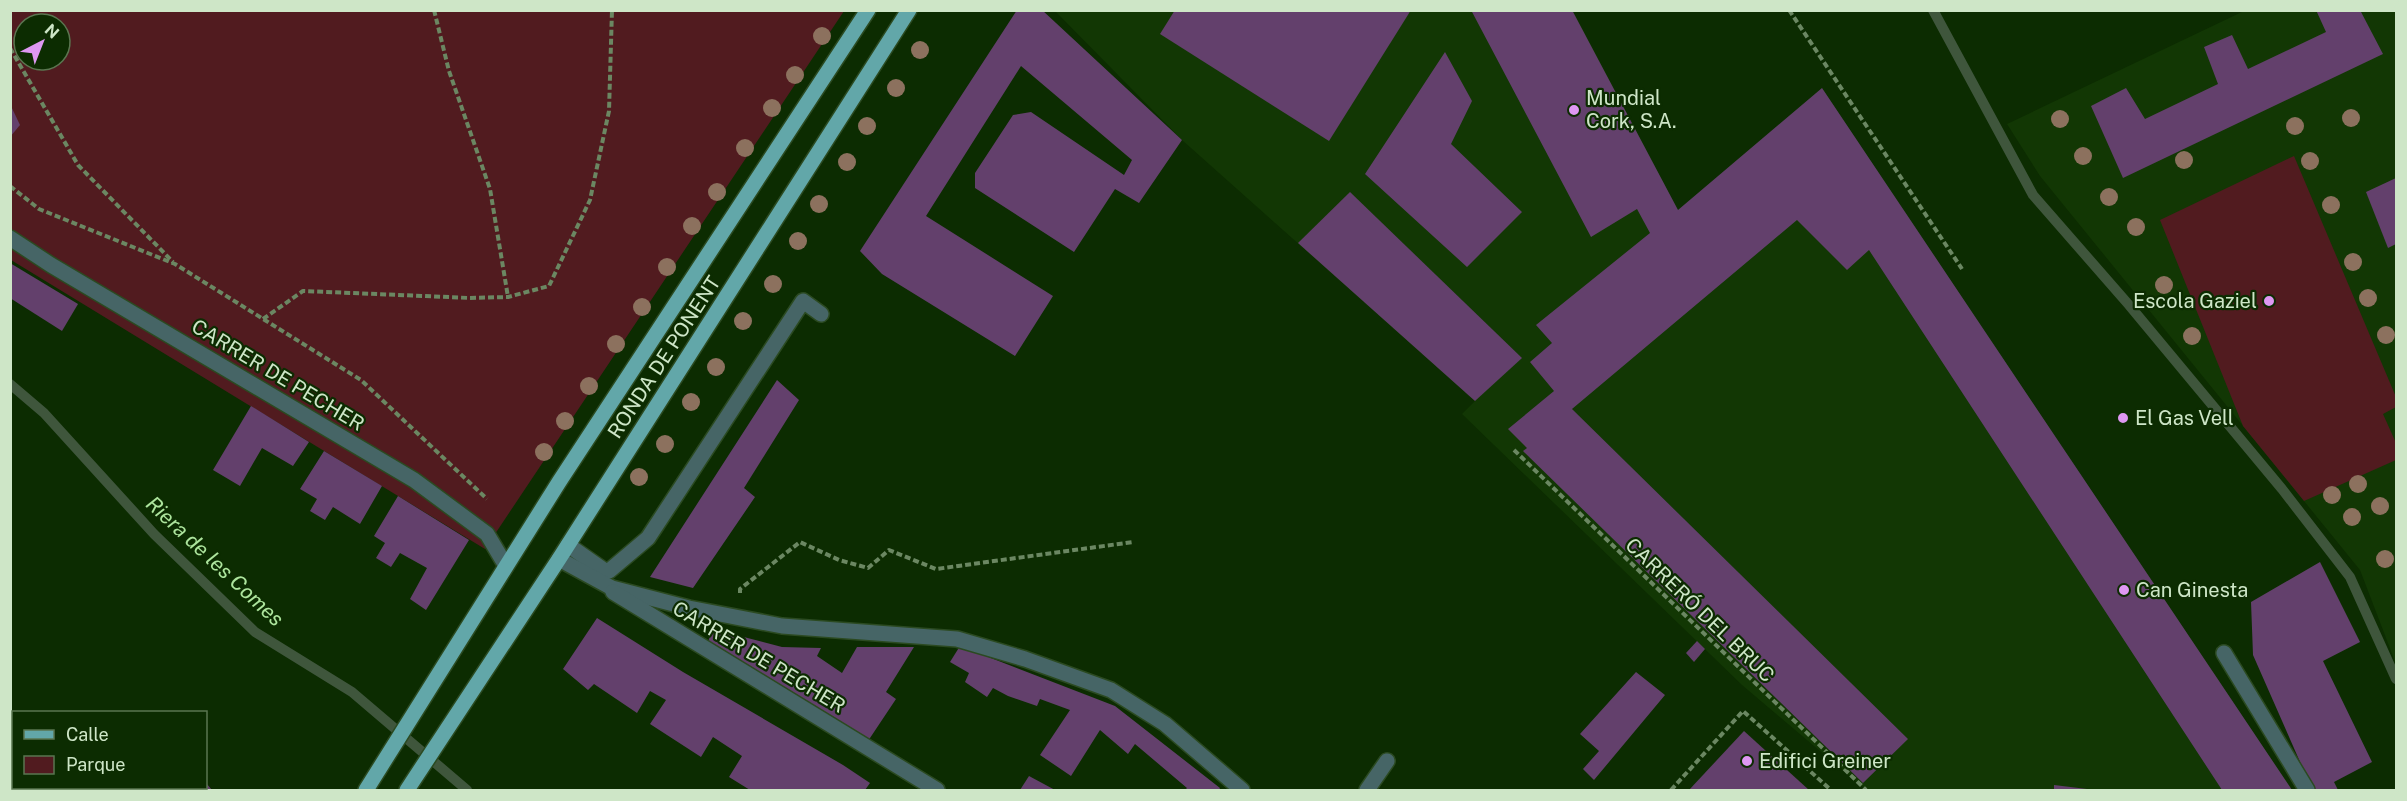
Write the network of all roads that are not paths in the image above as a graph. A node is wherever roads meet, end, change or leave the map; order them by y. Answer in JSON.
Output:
{"nodes":[{"id":1,"x":868,"y":10,"type":"edge"},
{"id":2,"x":909,"y":10,"type":"edge"},
{"id":3,"x":10,"y":238,"type":"edge"},
{"id":4,"x":821,"y":314,"type":"dead end"},
{"id":5,"x":568,"y":545,"type":"junction"},
{"id":6,"x":559,"y":560,"type":"junction"},
{"id":7,"x":506,"y":566,"type":"junction"},
{"id":8,"x":2224,"y":653,"type":"dead end"},
{"id":9,"x":1387,"y":761,"type":"dead end"},
{"id":10,"x":410,"y":786,"type":"edge"},
{"id":11,"x":366,"y":790,"type":"edge"},
{"id":12,"x":937,"y":790,"type":"edge"},
{"id":13,"x":1242,"y":790,"type":"edge"},
{"id":14,"x":1367,"y":790,"type":"edge"},
{"id":15,"x":2307,"y":790,"type":"edge"}],
"edges":[{"from":1,"to":7,"type":"main road"},
{"from":2,"to":5,"type":"main road","name":"RONDA DE PONENT"},
{"from":3,"to":7,"type":"street","name":"CARRER DE PECHER"},
{"from":4,"to":5,"type":"street"},
{"from":5,"to":6,"type":"main road","name":"RONDA DE PONENT"},
{"from":6,"to":10,"type":"main road","name":"RONDA DE PONENT"},
{"from":6,"to":12,"type":"street","name":"CARRER DE PECHER"},
{"from":6,"to":13,"type":"street"},
{"from":7,"to":11,"type":"main road"},
{"from":8,"to":15,"type":"street"},
{"from":9,"to":14,"type":"street"}]}
